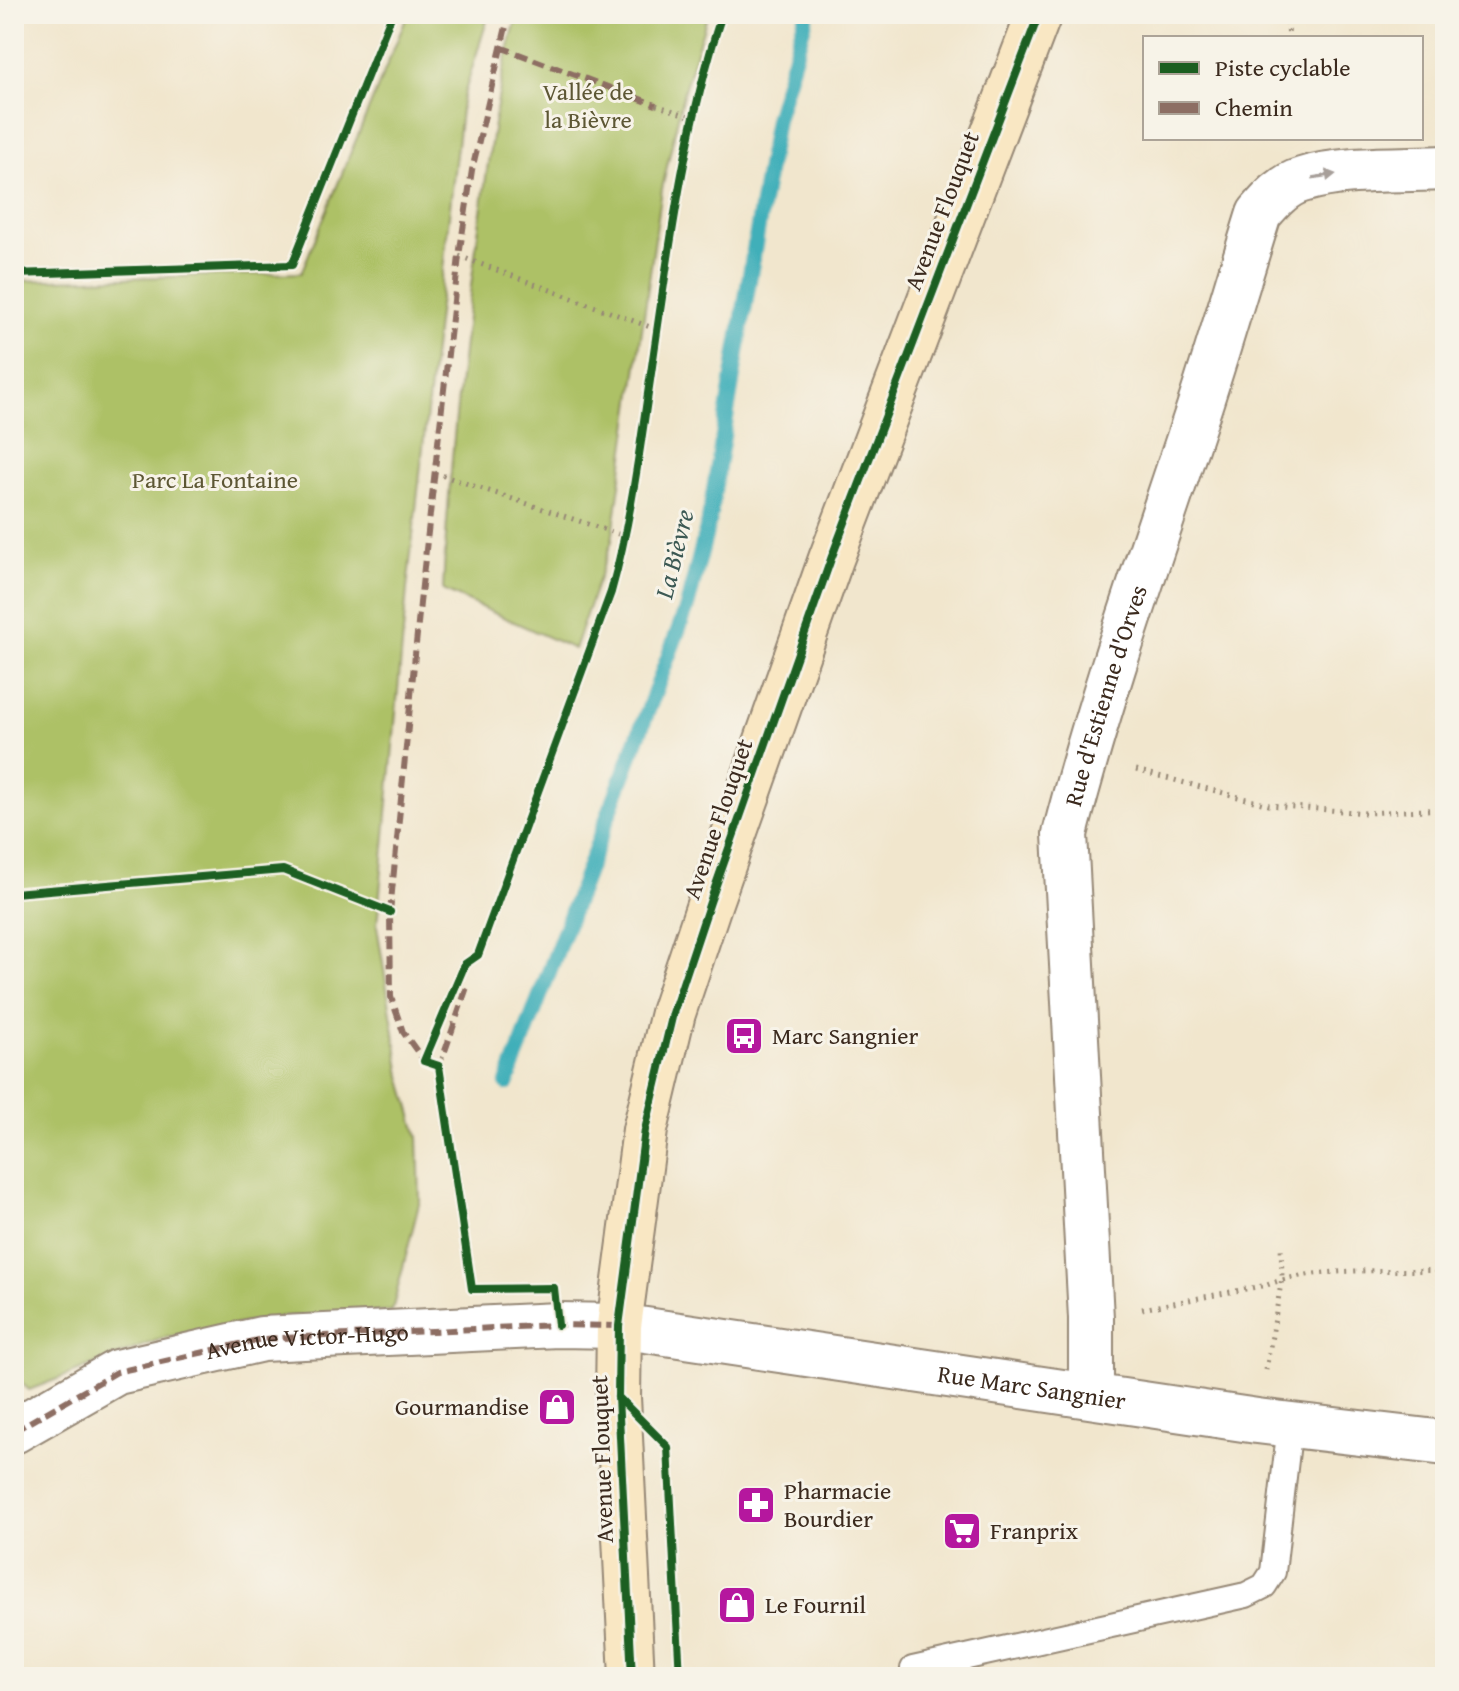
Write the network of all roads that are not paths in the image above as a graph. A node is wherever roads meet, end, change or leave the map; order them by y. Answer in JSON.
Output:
{"nodes":[{"id":1,"x":1039,"y":14,"type":"edge"},
{"id":2,"x":1445,"y":168,"type":"edge"},
{"id":3,"x":619,"y":1326,"type":"junction"},
{"id":4,"x":1091,"y":1395,"type":"junction"},
{"id":5,"x":1274,"y":1423,"type":"junction"},
{"id":6,"x":14,"y":1431,"type":"edge"},
{"id":7,"x":1445,"y":1443,"type":"edge"},
{"id":8,"x":913,"y":1669,"type":"dead end"},
{"id":9,"x":632,"y":1677,"type":"edge"}],
"edges":[{"from":1,"to":3,"type":"main road","name":"Avenue Flouquet"},
{"from":4,"to":2,"type":"street","name":"Rue d'Estienne d'Orves","one_way":true},
{"from":3,"to":4,"type":"street","name":"Rue Marc Sangnier"},
{"from":3,"to":6,"type":"street","name":"Avenue Victor-Hugo"},
{"from":3,"to":9,"type":"main road","name":"Avenue Flouquet"},
{"from":4,"to":5,"type":"street","name":"Rue Marc Sangnier"},
{"from":5,"to":7,"type":"street","name":"Rue Marc Sangnier"},
{"from":5,"to":8,"type":"lane"}]}
